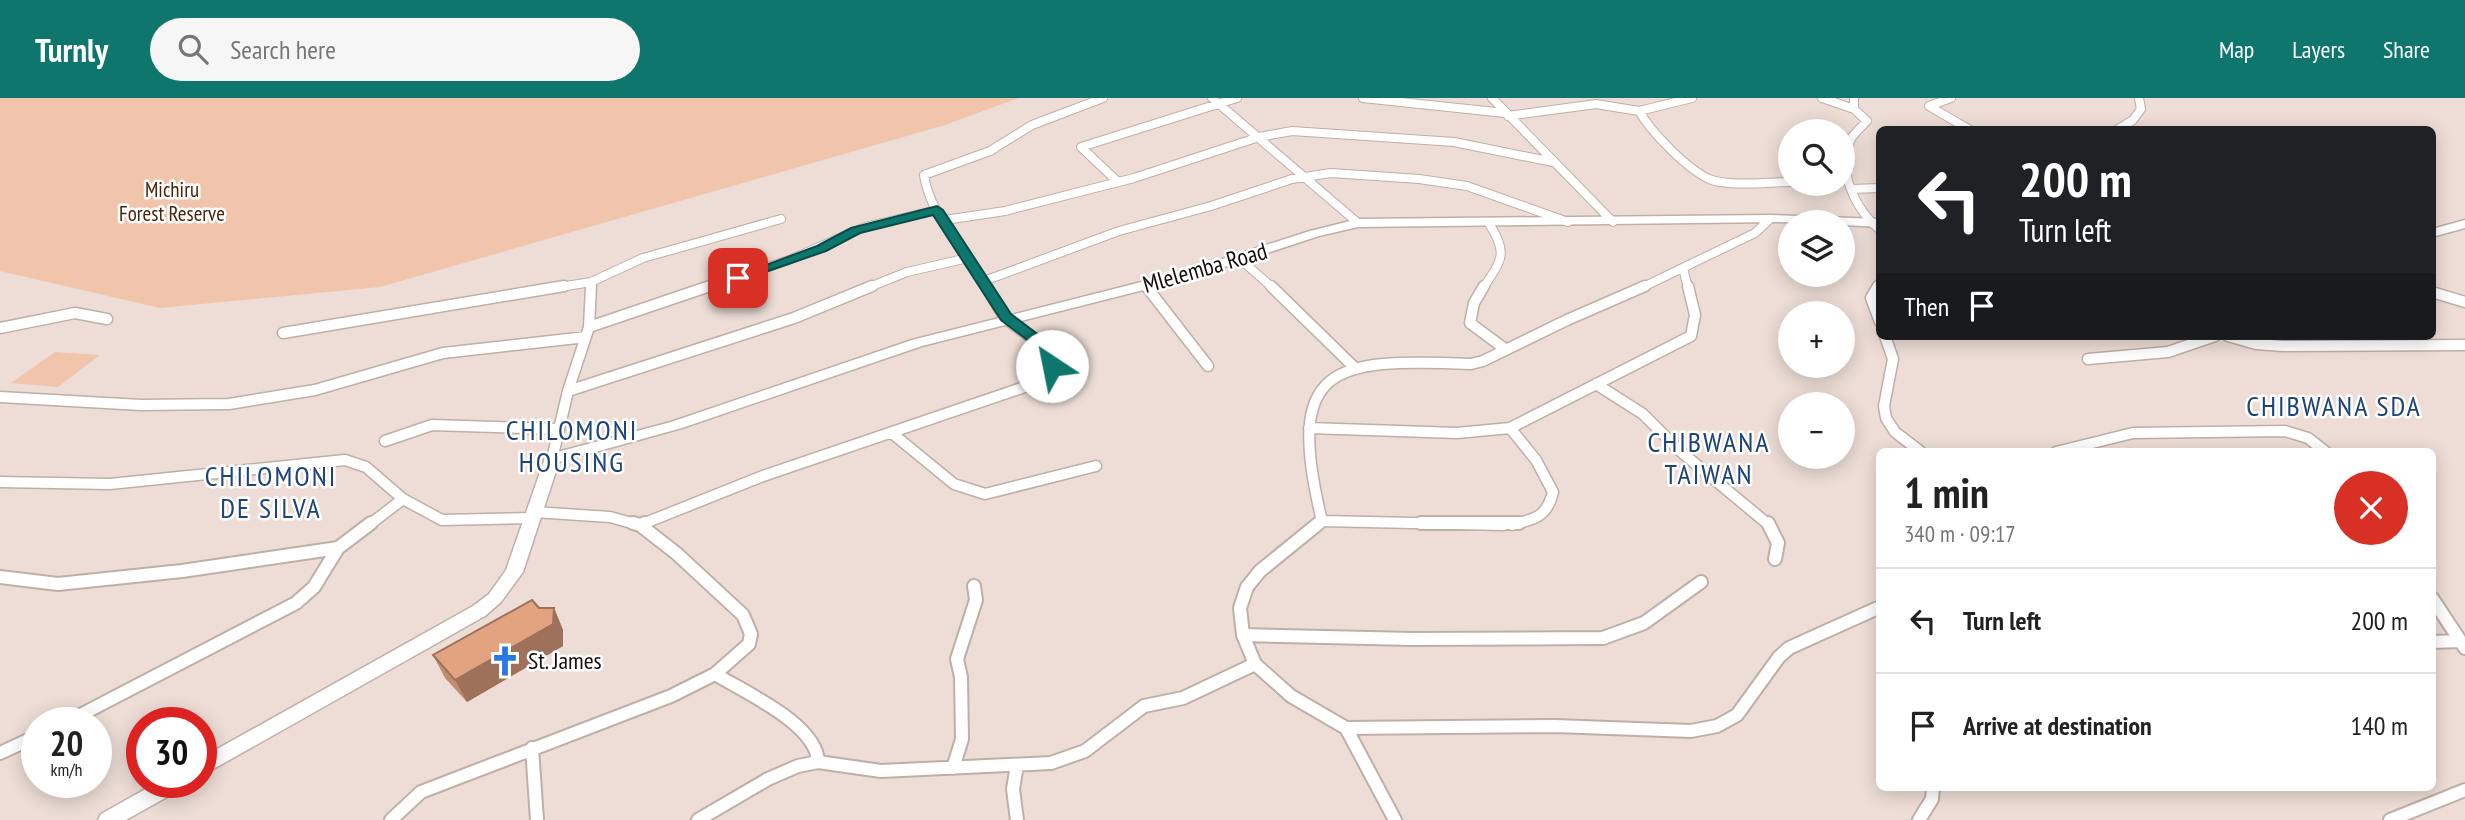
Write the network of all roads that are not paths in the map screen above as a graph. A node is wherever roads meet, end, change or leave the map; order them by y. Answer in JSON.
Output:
{"nodes":[{"id":1,"x":1103,"y":98,"type":"edge"},
{"id":2,"x":1237,"y":98,"type":"edge"},
{"id":3,"x":1363,"y":98,"type":"edge"},
{"id":4,"x":1492,"y":98,"type":"edge"},
{"id":5,"x":1692,"y":98,"type":"edge"},
{"id":6,"x":1822,"y":98,"type":"edge"},
{"id":7,"x":1854,"y":98,"type":"edge"},
{"id":8,"x":1951,"y":98,"type":"edge"},
{"id":9,"x":2139,"y":98,"type":"edge"},
{"id":10,"x":1216,"y":101,"type":"edge"},
{"id":11,"x":1854,"y":109,"type":"junction"},
{"id":12,"x":1639,"y":111,"type":"junction"},
{"id":13,"x":1507,"y":114,"type":"junction"},
{"id":14,"x":1963,"y":126,"type":"edge"},
{"id":15,"x":2123,"y":126,"type":"edge"},
{"id":16,"x":1855,"y":135,"type":"edge"},
{"id":17,"x":1259,"y":137,"type":"junction"},
{"id":18,"x":1553,"y":162,"type":"junction"},
{"id":19,"x":1306,"y":176,"type":"junction"},
{"id":20,"x":1118,"y":182,"type":"junction"},
{"id":21,"x":1778,"y":182,"type":"edge"},
{"id":22,"x":1855,"y":185,"type":"edge"},
{"id":23,"x":1876,"y":188,"type":"edge"},
{"id":24,"x":1855,"y":195,"type":"edge"},
{"id":25,"x":937,"y":210,"type":"junction"},
{"id":26,"x":781,"y":219,"type":"dead end"},
{"id":27,"x":1770,"y":219,"type":"junction"},
{"id":28,"x":945,"y":220,"type":"junction"},
{"id":29,"x":1488,"y":222,"type":"junction"},
{"id":30,"x":1568,"y":222,"type":"junction"},
{"id":31,"x":1614,"y":222,"type":"junction"},
{"id":32,"x":1358,"y":223,"type":"junction"},
{"id":33,"x":2465,"y":224,"type":"edge"},
{"id":34,"x":1876,"y":225,"type":"edge"},
{"id":35,"x":2436,"y":232,"type":"edge"},
{"id":36,"x":968,"y":258,"type":"junction"},
{"id":37,"x":1241,"y":260,"type":"junction"},
{"id":38,"x":1683,"y":268,"type":"junction"},
{"id":39,"x":984,"y":281,"type":"junction"},
{"id":40,"x":591,"y":282,"type":"junction"},
{"id":41,"x":1146,"y":285,"type":"junction"},
{"id":42,"x":1876,"y":289,"type":"edge"},
{"id":43,"x":2436,"y":293,"type":"edge"},
{"id":44,"x":2465,"y":302,"type":"edge"},
{"id":45,"x":1876,"y":311,"type":"edge"},
{"id":46,"x":1006,"y":317,"type":"junction"},
{"id":47,"x":107,"y":319,"type":"dead end"},
{"id":48,"x":0,"y":328,"type":"edge"},
{"id":49,"x":283,"y":332,"type":"dead end"},
{"id":50,"x":588,"y":332,"type":"junction"},
{"id":51,"x":1886,"y":340,"type":"edge"},
{"id":52,"x":2203,"y":340,"type":"edge"},
{"id":53,"x":2242,"y":340,"type":"edge"},
{"id":54,"x":2465,"y":345,"type":"edge"},
{"id":55,"x":1505,"y":349,"type":"junction"},
{"id":56,"x":2088,"y":359,"type":"dead end"},
{"id":57,"x":1208,"y":366,"type":"dead end"},
{"id":58,"x":1356,"y":369,"type":"junction"},
{"id":59,"x":1596,"y":384,"type":"junction"},
{"id":60,"x":568,"y":391,"type":"junction"},
{"id":61,"x":0,"y":397,"type":"edge"},
{"id":62,"x":1309,"y":428,"type":"junction"},
{"id":63,"x":1510,"y":428,"type":"junction"},
{"id":64,"x":558,"y":429,"type":"junction"},
{"id":65,"x":893,"y":434,"type":"junction"},
{"id":66,"x":385,"y":441,"type":"dead end"},
{"id":67,"x":1916,"y":448,"type":"edge"},
{"id":68,"x":2072,"y":448,"type":"edge"},
{"id":69,"x":2321,"y":448,"type":"edge"},
{"id":70,"x":552,"y":458,"type":"junction"},
{"id":71,"x":1096,"y":466,"type":"dead end"},
{"id":72,"x":0,"y":482,"type":"edge"},
{"id":73,"x":403,"y":499,"type":"junction"},
{"id":74,"x":533,"y":515,"type":"junction"},
{"id":75,"x":1322,"y":521,"type":"junction"},
{"id":76,"x":640,"y":525,"type":"junction"},
{"id":77,"x":338,"y":548,"type":"junction"},
{"id":78,"x":1775,"y":559,"type":"dead end"},
{"id":79,"x":0,"y":577,"type":"edge"},
{"id":80,"x":1701,"y":582,"type":"dead end"},
{"id":81,"x":974,"y":586,"type":"dead end"},
{"id":82,"x":2436,"y":604,"type":"edge"},
{"id":83,"x":1876,"y":609,"type":"edge"},
{"id":84,"x":1243,"y":635,"type":"junction"},
{"id":85,"x":2436,"y":642,"type":"edge"},
{"id":86,"x":2463,"y":645,"type":"edge"},
{"id":87,"x":1255,"y":664,"type":"junction"},
{"id":88,"x":715,"y":674,"type":"junction"},
{"id":89,"x":96,"y":707,"type":"edge"},
{"id":90,"x":1346,"y":728,"type":"junction"},
{"id":91,"x":21,"y":744,"type":"edge"},
{"id":92,"x":532,"y":748,"type":"junction"},
{"id":93,"x":0,"y":754,"type":"edge"},
{"id":94,"x":217,"y":759,"type":"edge"},
{"id":95,"x":818,"y":762,"type":"junction"},
{"id":96,"x":1017,"y":765,"type":"junction"},
{"id":97,"x":953,"y":768,"type":"junction"},
{"id":98,"x":2465,"y":790,"type":"edge"},
{"id":99,"x":1933,"y":791,"type":"edge"},
{"id":100,"x":147,"y":798,"type":"edge"},
{"id":101,"x":108,"y":820,"type":"edge"},
{"id":102,"x":391,"y":820,"type":"edge"},
{"id":103,"x":537,"y":820,"type":"edge"},
{"id":104,"x":698,"y":820,"type":"edge"},
{"id":105,"x":1017,"y":820,"type":"edge"},
{"id":106,"x":1395,"y":820,"type":"edge"},
{"id":107,"x":1919,"y":820,"type":"edge"},
{"id":108,"x":2390,"y":820,"type":"edge"}],
"edges":[{"from":1,"to":25,"type":"street"},
{"from":2,"to":10,"type":"street"},
{"from":3,"to":13,"type":"street"},
{"from":4,"to":13,"type":"street"},
{"from":5,"to":12,"type":"street"},
{"from":6,"to":11,"type":"street"},
{"from":7,"to":11,"type":"street"},
{"from":8,"to":14,"type":"street"},
{"from":9,"to":15,"type":"street"},
{"from":10,"to":17,"type":"street"},
{"from":10,"to":20,"type":"street"},
{"from":11,"to":16,"type":"street"},
{"from":12,"to":13,"type":"street"},
{"from":12,"to":21,"type":"street"},
{"from":13,"to":18,"type":"street"},
{"from":17,"to":18,"type":"street"},
{"from":17,"to":19,"type":"street"},
{"from":17,"to":20,"type":"street"},
{"from":18,"to":31,"type":"street"},
{"from":19,"to":30,"type":"street"},
{"from":19,"to":32,"type":"street"},
{"from":19,"to":39,"type":"street"},
{"from":20,"to":28,"type":"street"},
{"from":22,"to":23,"type":"street"},
{"from":24,"to":34,"type":"street"},
{"from":25,"to":28,"type":"street"},
{"from":25,"to":50,"type":"street"},
{"from":26,"to":40,"type":"street"},
{"from":27,"to":31,"type":"street","name":"Mlelemba Road"},
{"from":27,"to":34,"type":"street","name":"Mlelemba Road"},
{"from":27,"to":38,"type":"street"},
{"from":28,"to":36,"type":"street"},
{"from":29,"to":30,"type":"street","name":"Mlelemba Road"},
{"from":29,"to":32,"type":"street","name":"Mlelemba Road"},
{"from":29,"to":55,"type":"street"},
{"from":30,"to":31,"type":"street","name":"Mlelemba Road"},
{"from":32,"to":37,"type":"street","name":"Mlelemba Road"},
{"from":33,"to":35,"type":"street"},
{"from":36,"to":39,"type":"street"},
{"from":36,"to":60,"type":"street"},
{"from":37,"to":41,"type":"street","name":"Mlelemba Road"},
{"from":37,"to":58,"type":"street"},
{"from":38,"to":55,"type":"street"},
{"from":38,"to":59,"type":"street"},
{"from":39,"to":46,"type":"street"},
{"from":40,"to":49,"type":"street"},
{"from":40,"to":50,"type":"street"},
{"from":41,"to":46,"type":"street","name":"Mlelemba Road"},
{"from":41,"to":57,"type":"street"},
{"from":42,"to":45,"type":"street"},
{"from":43,"to":44,"type":"street"},
{"from":46,"to":65,"type":"street"},
{"from":46,"to":70,"type":"street","name":"Mlelemba Road"},
{"from":47,"to":48,"type":"street"},
{"from":50,"to":60,"type":"street"},
{"from":50,"to":61,"type":"street"},
{"from":51,"to":67,"type":"street"},
{"from":52,"to":56,"type":"street"},
{"from":53,"to":54,"type":"street"},
{"from":55,"to":58,"type":"street"},
{"from":58,"to":62,"type":"street"},
{"from":59,"to":63,"type":"street"},
{"from":59,"to":78,"type":"street"},
{"from":60,"to":64,"type":"street"},
{"from":62,"to":63,"type":"street"},
{"from":62,"to":75,"type":"street"},
{"from":63,"to":75,"type":"street"},
{"from":64,"to":66,"type":"street"},
{"from":64,"to":70,"type":"street"},
{"from":65,"to":71,"type":"street"},
{"from":65,"to":76,"type":"street"},
{"from":68,"to":69,"type":"street"},
{"from":70,"to":74,"type":"street"},
{"from":72,"to":73,"type":"street"},
{"from":73,"to":74,"type":"street"},
{"from":73,"to":77,"type":"street"},
{"from":74,"to":76,"type":"street"},
{"from":74,"to":94,"type":"street"},
{"from":75,"to":84,"type":"street"},
{"from":76,"to":88,"type":"street"},
{"from":77,"to":79,"type":"street"},
{"from":77,"to":89,"type":"street"},
{"from":80,"to":84,"type":"street"},
{"from":81,"to":97,"type":"street"},
{"from":82,"to":86,"type":"street"},
{"from":83,"to":90,"type":"street"},
{"from":84,"to":87,"type":"street"},
{"from":85,"to":86,"type":"street"},
{"from":87,"to":90,"type":"street"},
{"from":87,"to":96,"type":"street"},
{"from":88,"to":92,"type":"street"},
{"from":88,"to":95,"type":"street"},
{"from":90,"to":106,"type":"street"},
{"from":91,"to":93,"type":"street"},
{"from":92,"to":102,"type":"street"},
{"from":92,"to":103,"type":"street"},
{"from":95,"to":97,"type":"street"},
{"from":95,"to":104,"type":"street"},
{"from":96,"to":97,"type":"street"},
{"from":96,"to":105,"type":"street"},
{"from":98,"to":108,"type":"street"},
{"from":99,"to":107,"type":"street"},
{"from":100,"to":101,"type":"street"}]}
